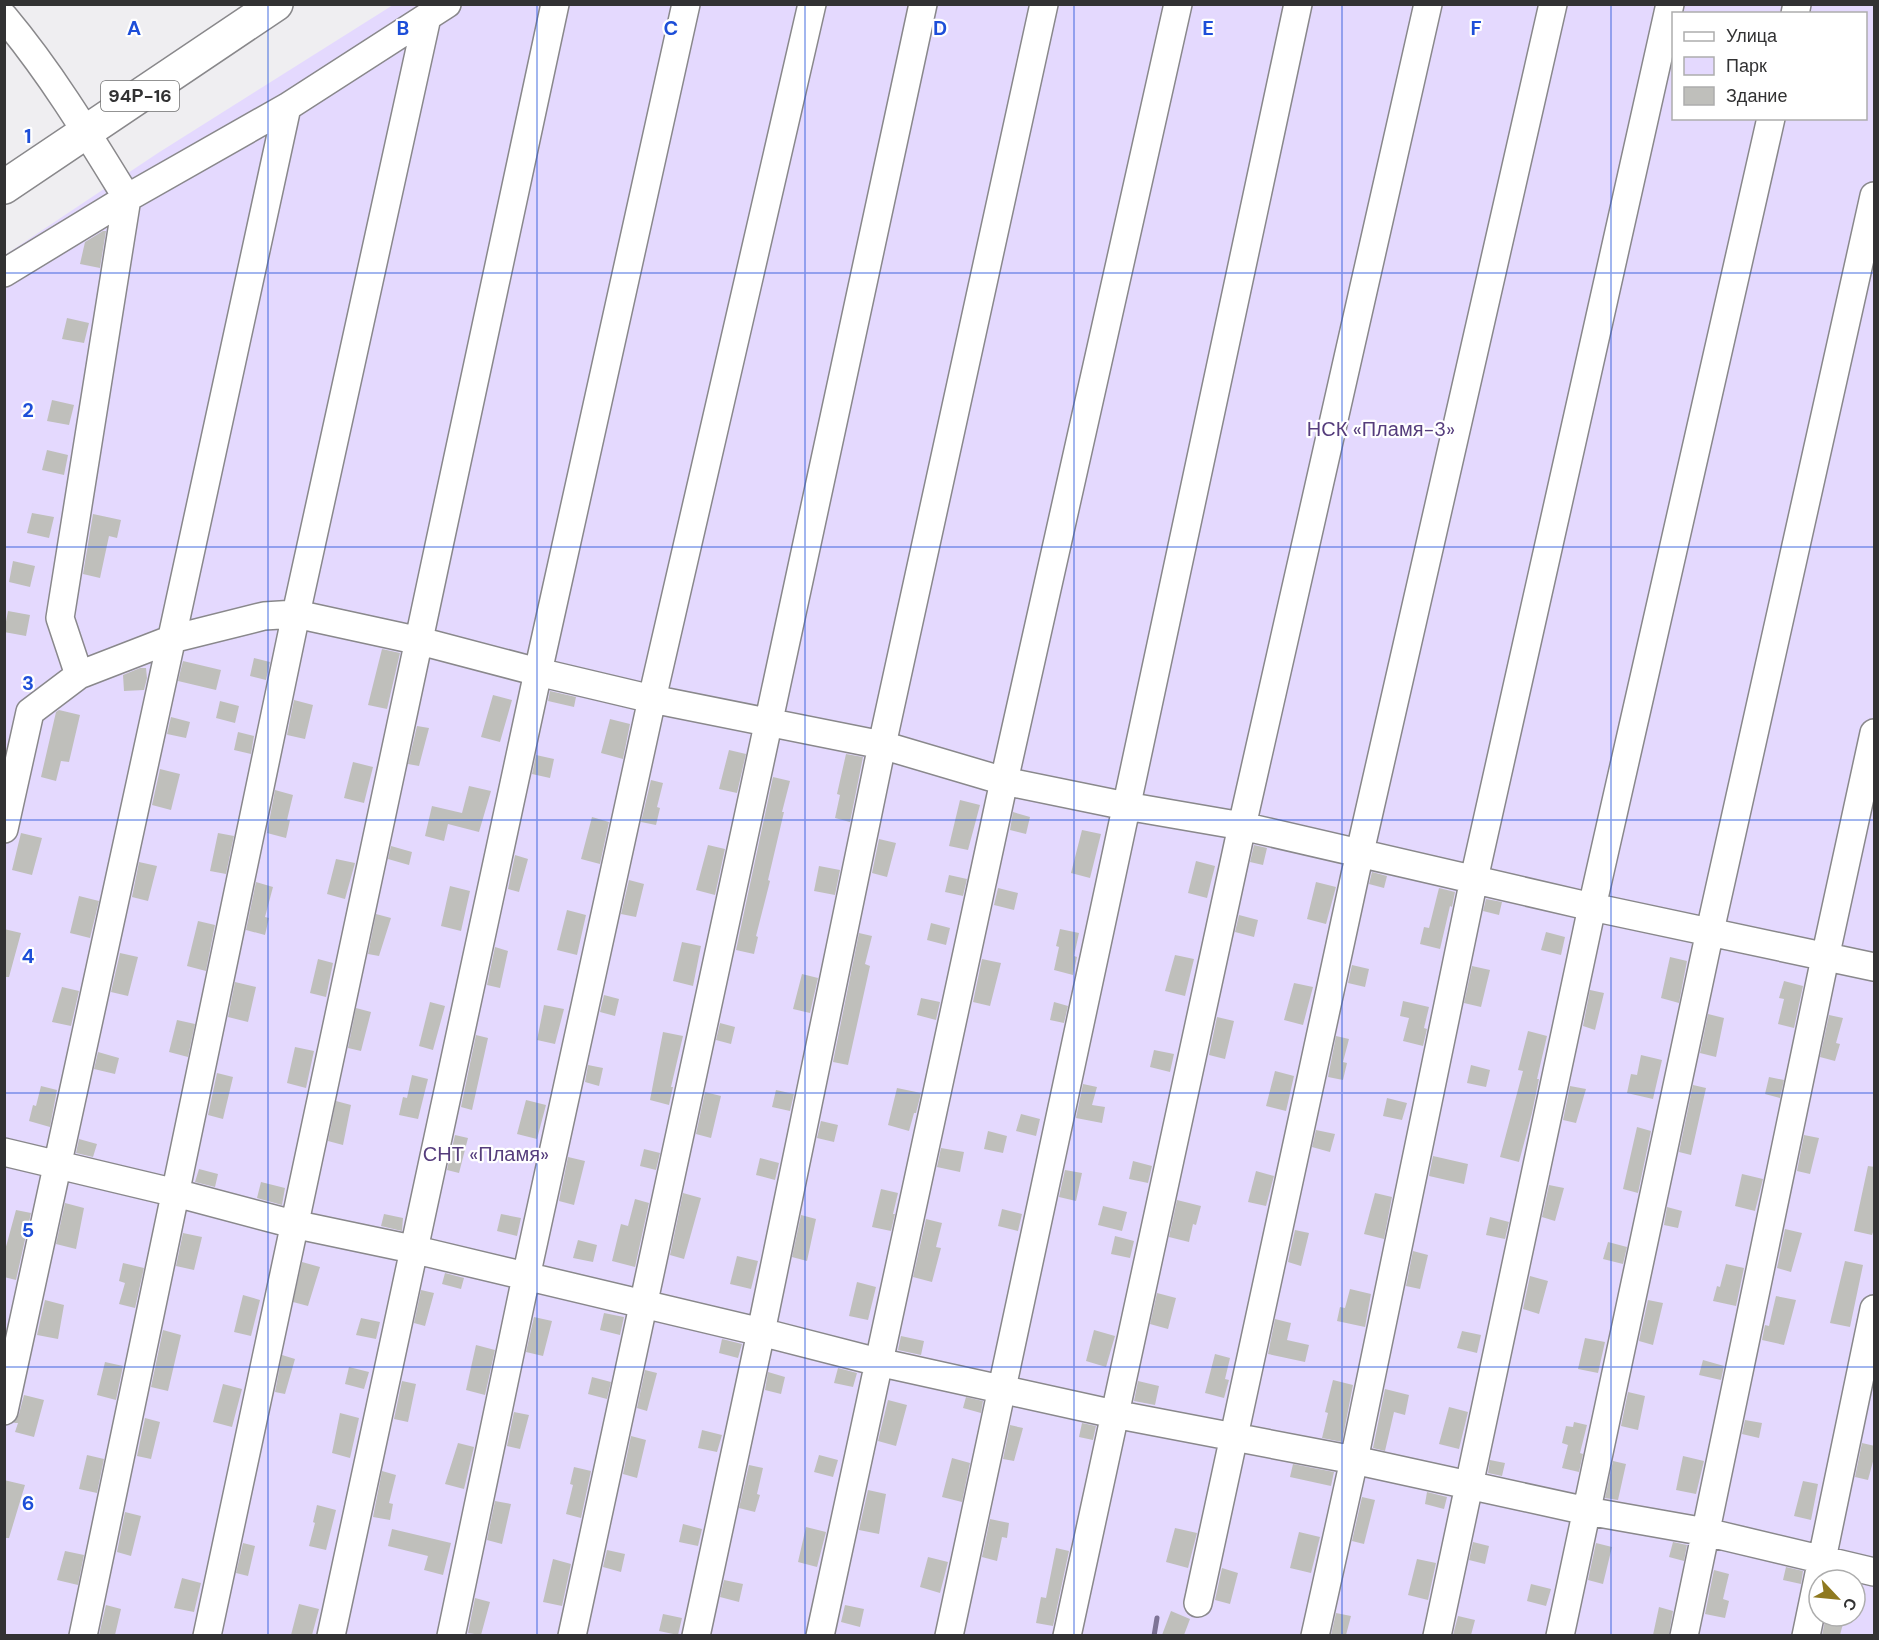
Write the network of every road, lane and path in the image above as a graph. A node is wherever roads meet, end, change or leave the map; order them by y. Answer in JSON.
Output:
{"nodes":[{"id":1,"x":276,"y":4,"type":"edge"},
{"id":2,"x":555,"y":4,"type":"edge"},
{"id":3,"x":686,"y":4,"type":"edge"},
{"id":4,"x":812,"y":4,"type":"edge"},
{"id":5,"x":923,"y":4,"type":"edge"},
{"id":6,"x":1044,"y":4,"type":"edge"},
{"id":7,"x":1178,"y":4,"type":"edge"},
{"id":8,"x":1298,"y":4,"type":"edge"},
{"id":9,"x":1428,"y":4,"type":"edge"},
{"id":10,"x":1553,"y":4,"type":"edge"},
{"id":11,"x":1670,"y":4,"type":"edge"},
{"id":12,"x":437,"y":11,"type":"edge"},
{"id":13,"x":4,"y":17,"type":"edge"},
{"id":14,"x":286,"y":107,"type":"junction"},
{"id":15,"x":1771,"y":120,"type":"edge"},
{"id":16,"x":86,"y":132,"type":"junction"},
{"id":17,"x":4,"y":187,"type":"edge"},
{"id":18,"x":1875,"y":196,"type":"edge"},
{"id":19,"x":127,"y":198,"type":"junction"},
{"id":20,"x":4,"y":273,"type":"edge"},
{"id":21,"x":296,"y":614,"type":"junction"},
{"id":22,"x":172,"y":639,"type":"junction"},
{"id":23,"x":420,"y":641,"type":"junction"},
{"id":24,"x":538,"y":672,"type":"junction"},
{"id":25,"x":79,"y":675,"type":"junction"},
{"id":26,"x":652,"y":699,"type":"junction"},
{"id":27,"x":767,"y":722,"type":"junction"},
{"id":28,"x":1875,"y":733,"type":"edge"},
{"id":29,"x":882,"y":745,"type":"junction"},
{"id":30,"x":1004,"y":781,"type":"junction"},
{"id":31,"x":1126,"y":806,"type":"junction"},
{"id":32,"x":1242,"y":826,"type":"junction"},
{"id":33,"x":4,"y":829,"type":"edge"},
{"id":34,"x":1360,"y":852,"type":"junction"},
{"id":35,"x":1474,"y":879,"type":"junction"},
{"id":36,"x":1592,"y":908,"type":"junction"},
{"id":37,"x":1710,"y":931,"type":"junction"},
{"id":38,"x":1825,"y":958,"type":"junction"},
{"id":39,"x":1875,"y":967,"type":"edge"},
{"id":40,"x":4,"y":1152,"type":"edge"},
{"id":41,"x":58,"y":1164,"type":"junction"},
{"id":42,"x":177,"y":1193,"type":"junction"},
{"id":43,"x":293,"y":1224,"type":"junction"},
{"id":44,"x":412,"y":1249,"type":"junction"},
{"id":45,"x":526,"y":1277,"type":"junction"},
{"id":46,"x":644,"y":1305,"type":"junction"},
{"id":47,"x":1875,"y":1309,"type":"edge"},
{"id":48,"x":761,"y":1332,"type":"junction"},
{"id":49,"x":878,"y":1362,"type":"junction"},
{"id":50,"x":1001,"y":1389,"type":"junction"},
{"id":51,"x":4,"y":1411,"type":"edge"},
{"id":52,"x":1114,"y":1414,"type":"junction"},
{"id":53,"x":1233,"y":1437,"type":"junction"},
{"id":54,"x":1354,"y":1460,"type":"junction"},
{"id":55,"x":1468,"y":1485,"type":"junction"},
{"id":56,"x":1587,"y":1511,"type":"junction"},
{"id":57,"x":1706,"y":1532,"type":"junction"},
{"id":58,"x":1821,"y":1560,"type":"junction"},
{"id":59,"x":1875,"y":1572,"type":"edge"},
{"id":60,"x":1198,"y":1603,"type":"dead end"},
{"id":61,"x":83,"y":1635,"type":"edge"},
{"id":62,"x":207,"y":1635,"type":"edge"},
{"id":63,"x":331,"y":1635,"type":"edge"},
{"id":64,"x":451,"y":1635,"type":"edge"},
{"id":65,"x":572,"y":1635,"type":"edge"},
{"id":66,"x":696,"y":1635,"type":"edge"},
{"id":67,"x":820,"y":1635,"type":"edge"},
{"id":68,"x":949,"y":1635,"type":"edge"},
{"id":69,"x":1067,"y":1635,"type":"edge"},
{"id":70,"x":1316,"y":1635,"type":"edge"},
{"id":71,"x":1437,"y":1635,"type":"edge"},
{"id":72,"x":1560,"y":1635,"type":"edge"},
{"id":73,"x":1684,"y":1635,"type":"edge"},
{"id":74,"x":1806,"y":1635,"type":"edge"}],
"edges":[{"from":1,"to":16,"type":"main road","number":"94Р-16"},
{"from":2,"to":23,"type":"street"},
{"from":3,"to":24,"type":"street"},
{"from":4,"to":26,"type":"street"},
{"from":5,"to":27,"type":"street"},
{"from":6,"to":29,"type":"street"},
{"from":7,"to":30,"type":"street"},
{"from":8,"to":31,"type":"street"},
{"from":9,"to":32,"type":"street"},
{"from":10,"to":34,"type":"street"},
{"from":11,"to":35,"type":"street"},
{"from":12,"to":14,"type":"street"},
{"from":12,"to":21,"type":"street"},
{"from":13,"to":16,"type":"street"},
{"from":14,"to":19,"type":"street"},
{"from":14,"to":22,"type":"street"},
{"from":15,"to":36,"type":"street"},
{"from":16,"to":17,"type":"main road","number":"94Р-16"},
{"from":16,"to":19,"type":"street"},
{"from":18,"to":37,"type":"street"},
{"from":19,"to":20,"type":"street"},
{"from":19,"to":25,"type":"street"},
{"from":21,"to":22,"type":"street"},
{"from":21,"to":23,"type":"street"},
{"from":21,"to":42,"type":"street"},
{"from":22,"to":25,"type":"street"},
{"from":22,"to":41,"type":"street"},
{"from":23,"to":24,"type":"street"},
{"from":23,"to":43,"type":"street"},
{"from":24,"to":26,"type":"street"},
{"from":24,"to":44,"type":"street"},
{"from":25,"to":33,"type":"street"},
{"from":26,"to":27,"type":"street"},
{"from":26,"to":45,"type":"street"},
{"from":27,"to":29,"type":"street"},
{"from":27,"to":46,"type":"street"},
{"from":28,"to":38,"type":"street"},
{"from":29,"to":30,"type":"street"},
{"from":29,"to":48,"type":"street"},
{"from":30,"to":31,"type":"street"},
{"from":30,"to":49,"type":"street"},
{"from":31,"to":32,"type":"street"},
{"from":31,"to":50,"type":"street"},
{"from":32,"to":34,"type":"street"},
{"from":32,"to":52,"type":"street"},
{"from":34,"to":35,"type":"street"},
{"from":34,"to":53,"type":"street"},
{"from":35,"to":36,"type":"street"},
{"from":35,"to":54,"type":"street"},
{"from":36,"to":37,"type":"street"},
{"from":36,"to":55,"type":"street"},
{"from":37,"to":38,"type":"street"},
{"from":37,"to":56,"type":"street"},
{"from":38,"to":39,"type":"street"},
{"from":38,"to":57,"type":"street"},
{"from":40,"to":41,"type":"street"},
{"from":41,"to":42,"type":"street"},
{"from":41,"to":51,"type":"street"},
{"from":42,"to":43,"type":"street"},
{"from":42,"to":61,"type":"street"},
{"from":43,"to":44,"type":"street"},
{"from":43,"to":62,"type":"street"},
{"from":44,"to":45,"type":"street"},
{"from":44,"to":63,"type":"street"},
{"from":45,"to":46,"type":"street"},
{"from":45,"to":64,"type":"street"},
{"from":46,"to":48,"type":"street"},
{"from":46,"to":65,"type":"street"},
{"from":47,"to":58,"type":"street"},
{"from":48,"to":49,"type":"street"},
{"from":48,"to":66,"type":"street"},
{"from":49,"to":50,"type":"street"},
{"from":49,"to":67,"type":"street"},
{"from":50,"to":52,"type":"street"},
{"from":50,"to":68,"type":"street"},
{"from":52,"to":53,"type":"street"},
{"from":52,"to":69,"type":"street"},
{"from":53,"to":54,"type":"street"},
{"from":53,"to":60,"type":"street"},
{"from":54,"to":55,"type":"street"},
{"from":54,"to":70,"type":"street"},
{"from":55,"to":56,"type":"street"},
{"from":55,"to":71,"type":"street"},
{"from":56,"to":57,"type":"street"},
{"from":56,"to":72,"type":"street"},
{"from":57,"to":58,"type":"street"},
{"from":57,"to":73,"type":"street"},
{"from":58,"to":59,"type":"street"},
{"from":58,"to":74,"type":"street"}]}
